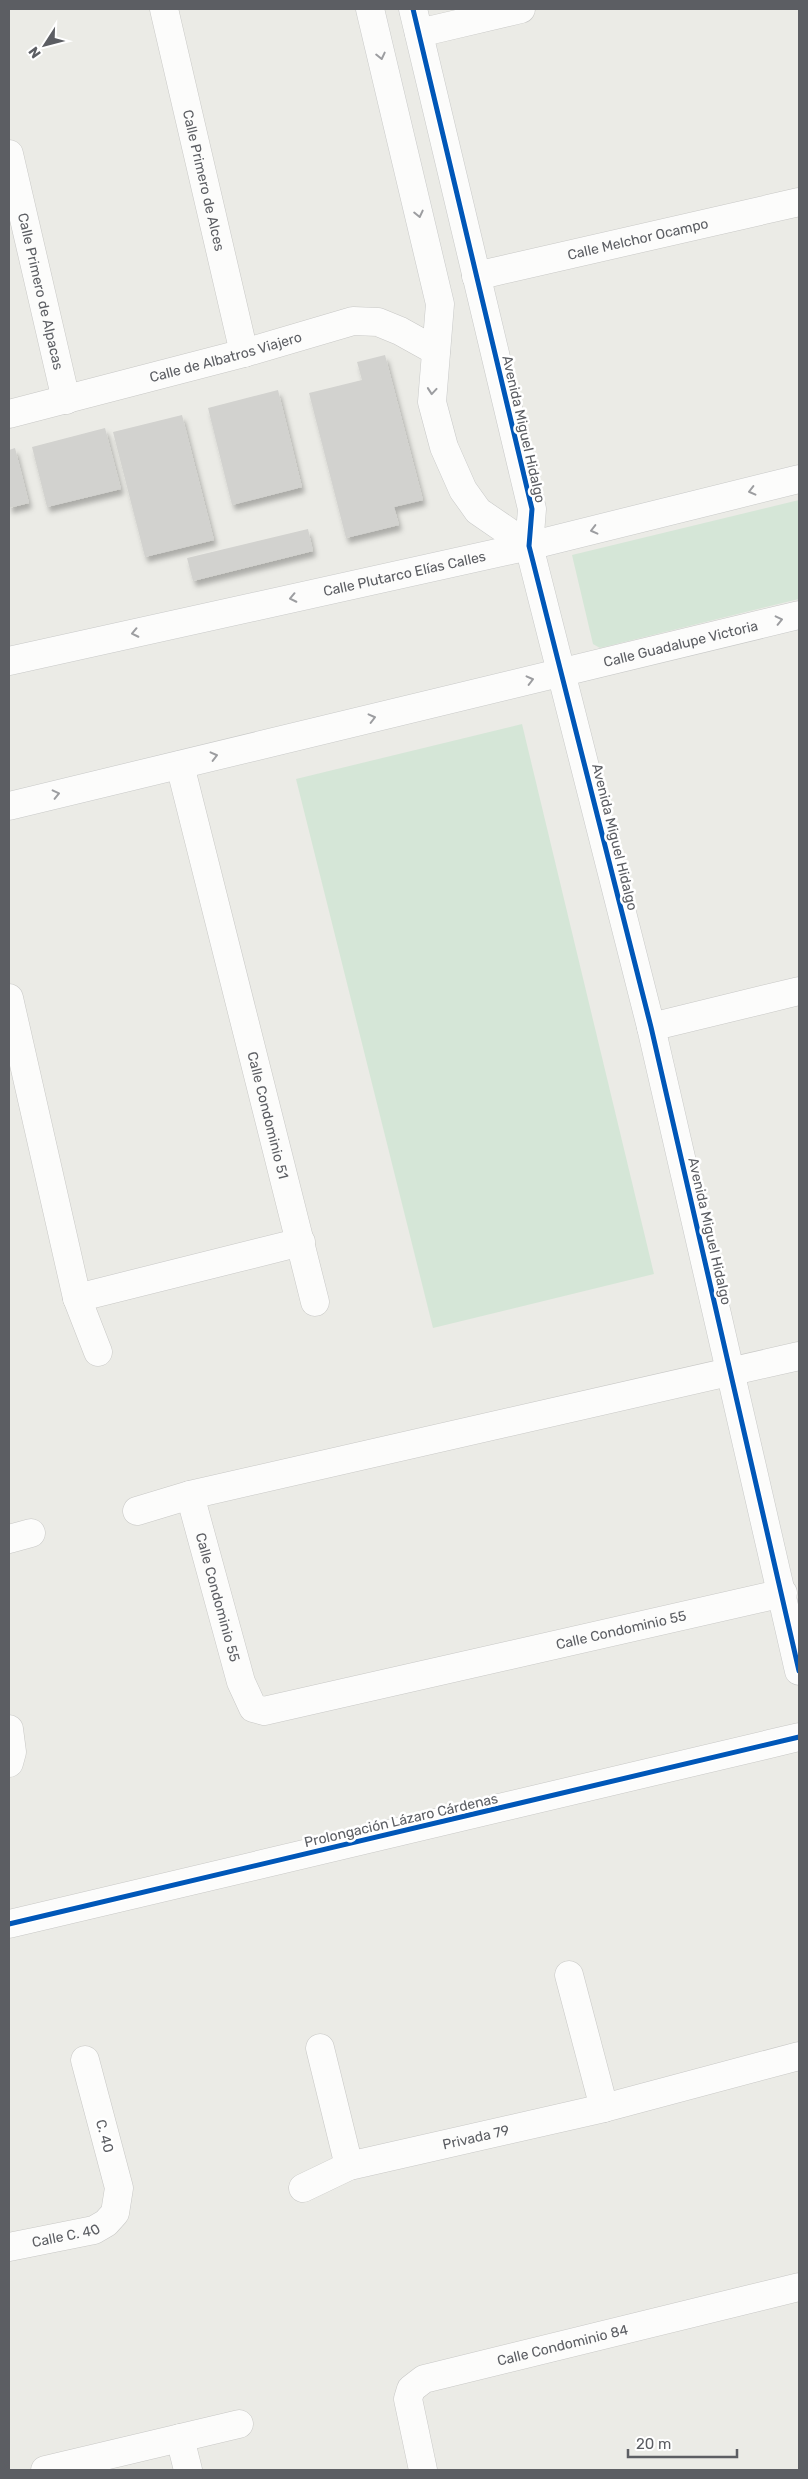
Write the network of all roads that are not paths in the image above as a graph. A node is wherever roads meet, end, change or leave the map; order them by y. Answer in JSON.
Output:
{"nodes":[{"id":1,"x":164,"y":9,"type":"edge"},
{"id":2,"x":370,"y":9,"type":"edge"},
{"id":3,"x":521,"y":9,"type":"edge"},
{"id":4,"x":416,"y":21,"type":"edge"},
{"id":5,"x":9,"y":154,"type":"edge"},
{"id":6,"x":799,"y":202,"type":"edge"},
{"id":7,"x":476,"y":276,"type":"junction"},
{"id":8,"x":436,"y":352,"type":"junction"},
{"id":9,"x":244,"y":353,"type":"junction"},
{"id":10,"x":66,"y":400,"type":"junction"},
{"id":11,"x":9,"y":414,"type":"edge"},
{"id":12,"x":799,"y":479,"type":"edge"},
{"id":13,"x":529,"y":546,"type":"junction"},
{"id":14,"x":799,"y":615,"type":"edge"},
{"id":15,"x":9,"y":661,"type":"edge"},
{"id":16,"x":562,"y":672,"type":"junction"},
{"id":17,"x":180,"y":765,"type":"junction"},
{"id":18,"x":9,"y":806,"type":"edge"},
{"id":19,"x":799,"y":991,"type":"edge"},
{"id":20,"x":9,"y":998,"type":"edge"},
{"id":21,"x":651,"y":1027,"type":"junction"},
{"id":22,"x":301,"y":1242,"type":"junction"},
{"id":23,"x":78,"y":1298,"type":"junction"},
{"id":24,"x":315,"y":1302,"type":"dead end"},
{"id":25,"x":98,"y":1352,"type":"dead end"},
{"id":26,"x":799,"y":1356,"type":"edge"},
{"id":27,"x":731,"y":1372,"type":"junction"},
{"id":28,"x":190,"y":1495,"type":"junction"},
{"id":29,"x":138,"y":1510,"type":"dead end"},
{"id":30,"x":783,"y":1593,"type":"junction"},
{"id":31,"x":799,"y":1671,"type":"edge"},
{"id":32,"x":9,"y":1728,"type":"edge"},
{"id":33,"x":799,"y":1737,"type":"edge"},
{"id":34,"x":9,"y":1763,"type":"edge"},
{"id":35,"x":9,"y":1924,"type":"edge"},
{"id":36,"x":569,"y":1975,"type":"dead end"},
{"id":37,"x":320,"y":2048,"type":"dead end"},
{"id":38,"x":799,"y":2056,"type":"edge"},
{"id":39,"x":85,"y":2060,"type":"dead end"},
{"id":40,"x":604,"y":2108,"type":"junction"},
{"id":41,"x":349,"y":2166,"type":"junction"},
{"id":42,"x":303,"y":2188,"type":"dead end"},
{"id":43,"x":115,"y":2213,"type":"joint"},
{"id":44,"x":9,"y":2247,"type":"edge"},
{"id":45,"x":799,"y":2287,"type":"edge"},
{"id":46,"x":239,"y":2424,"type":"dead end"},
{"id":47,"x":180,"y":2438,"type":"junction"},
{"id":48,"x":45,"y":2470,"type":"edge"},
{"id":49,"x":188,"y":2470,"type":"edge"},
{"id":50,"x":423,"y":2470,"type":"edge"}],
"edges":[{"from":1,"to":9,"type":"street","name":"Calle Primero de Alces"},
{"from":2,"to":8,"type":"street","one_way":true},
{"from":3,"to":4,"type":"street"},
{"from":4,"to":7,"type":"street","name":"Avenida Miguel Hidalgo"},
{"from":5,"to":10,"type":"street","name":"Calle Primero de Alpacas"},
{"from":6,"to":7,"type":"street","name":"Calle Melchor Ocampo"},
{"from":7,"to":13,"type":"street","name":"Avenida Miguel Hidalgo"},
{"from":8,"to":9,"type":"street","name":"Calle de Albatros Viajero"},
{"from":8,"to":13,"type":"street","one_way":true},
{"from":9,"to":10,"type":"street","name":"Calle de Albatros Viajero"},
{"from":10,"to":11,"type":"street","name":"Calle de Albatros Viajero"},
{"from":12,"to":13,"type":"street","name":"Calle Plutarco Elías Calles","one_way":true},
{"from":13,"to":15,"type":"street","name":"Calle Plutarco Elías Calles","one_way":true},
{"from":13,"to":16,"type":"street","name":"Avenida Miguel Hidalgo"},
{"from":16,"to":14,"type":"street","name":"Calle Guadalupe Victoria","one_way":true},
{"from":17,"to":16,"type":"street","one_way":true},
{"from":16,"to":21,"type":"street","name":"Avenida Miguel Hidalgo"},
{"from":18,"to":17,"type":"street","one_way":true},
{"from":17,"to":22,"type":"street","name":"Calle Condominio 51"},
{"from":19,"to":21,"type":"street"},
{"from":20,"to":23,"type":"street"},
{"from":21,"to":27,"type":"street","name":"Avenida Miguel Hidalgo"},
{"from":22,"to":23,"type":"street"},
{"from":22,"to":24,"type":"street","name":"Calle Condominio 51"},
{"from":23,"to":25,"type":"street"},
{"from":26,"to":27,"type":"street"},
{"from":27,"to":28,"type":"street"},
{"from":27,"to":30,"type":"street","name":"Avenida Miguel Hidalgo"},
{"from":28,"to":29,"type":"street"},
{"from":28,"to":30,"type":"street","name":"Calle Condominio 55"},
{"from":30,"to":31,"type":"street","name":"Avenida Miguel Hidalgo"},
{"from":32,"to":34,"type":"street"},
{"from":33,"to":35,"type":"street","name":"Prolongación Lázaro Cárdenas"},
{"from":36,"to":40,"type":"street"},
{"from":37,"to":41,"type":"street"},
{"from":38,"to":40,"type":"street","name":"Privada 79"},
{"from":39,"to":43,"type":"street","name":"C. 40"},
{"from":40,"to":41,"type":"street","name":"Privada 79"},
{"from":41,"to":42,"type":"street","name":"Privada 79"},
{"from":43,"to":44,"type":"street","name":"Calle C. 40"},
{"from":45,"to":50,"type":"street","name":"Calle Condominio 84"},
{"from":46,"to":47,"type":"street"},
{"from":47,"to":48,"type":"street"},
{"from":47,"to":49,"type":"street"}]}
